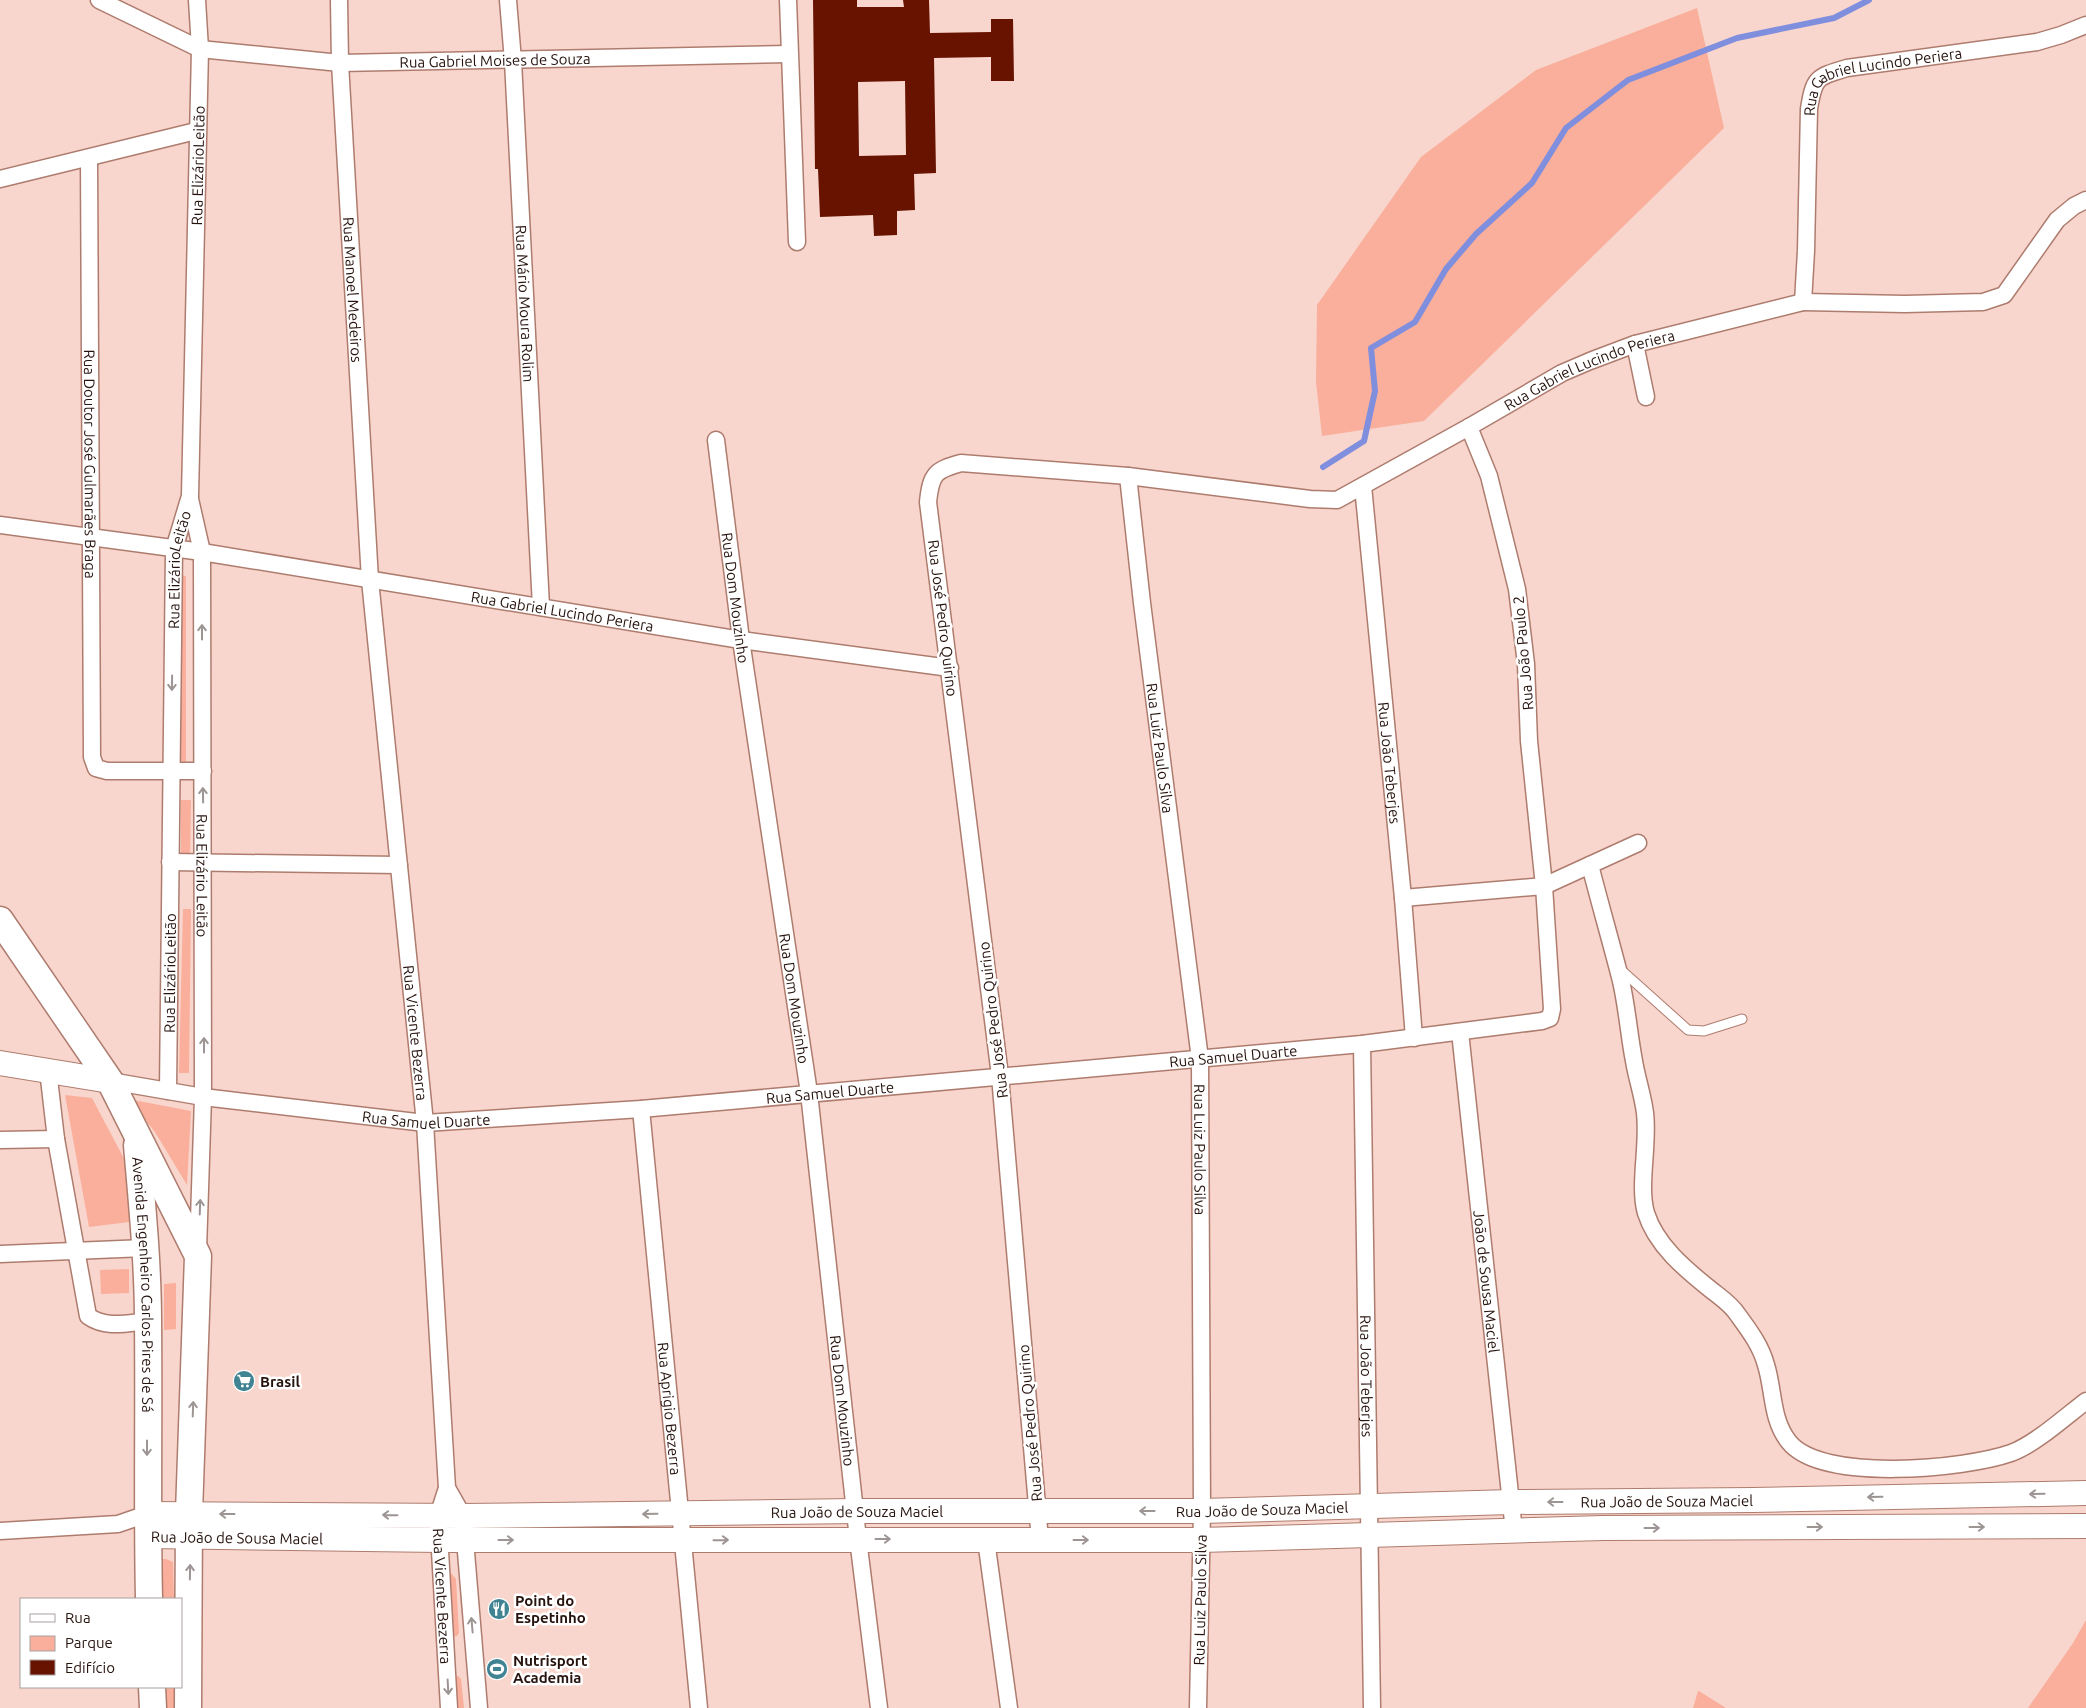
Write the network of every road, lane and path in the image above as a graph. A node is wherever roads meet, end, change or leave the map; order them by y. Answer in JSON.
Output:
{"nodes":[{"id":1,"x":99,"y":0,"type":"edge"},
{"id":2,"x":197,"y":0,"type":"edge"},
{"id":3,"x":339,"y":0,"type":"edge"},
{"id":4,"x":508,"y":0,"type":"edge"},
{"id":5,"x":788,"y":0,"type":"edge"},
{"id":6,"x":2086,"y":24,"type":"edge"},
{"id":7,"x":200,"y":50,"type":"junction"},
{"id":8,"x":789,"y":54,"type":"junction"},
{"id":9,"x":513,"y":61,"type":"junction"},
{"id":10,"x":340,"y":63,"type":"junction"},
{"id":11,"x":196,"y":131,"type":"junction"},
{"id":12,"x":90,"y":158,"type":"junction"},
{"id":13,"x":0,"y":179,"type":"edge"},
{"id":14,"x":2086,"y":200,"type":"edge"},
{"id":15,"x":797,"y":242,"type":"dead end"},
{"id":16,"x":1803,"y":302,"type":"junction"},
{"id":17,"x":1635,"y":344,"type":"junction"},
{"id":18,"x":1646,"y":397,"type":"dead end"},
{"id":19,"x":1469,"y":427,"type":"junction"},
{"id":20,"x":716,"y":440,"type":"dead end"},
{"id":21,"x":1128,"y":476,"type":"junction"},
{"id":22,"x":1363,"y":486,"type":"junction"},
{"id":23,"x":190,"y":496,"type":"junction"},
{"id":24,"x":1337,"y":500,"type":"joint"},
{"id":25,"x":0,"y":525,"type":"edge"},
{"id":26,"x":92,"y":538,"type":"junction"},
{"id":27,"x":174,"y":549,"type":"junction"},
{"id":28,"x":202,"y":552,"type":"junction"},
{"id":29,"x":370,"y":580,"type":"junction"},
{"id":30,"x":541,"y":607,"type":"junction"},
{"id":31,"x":742,"y":640,"type":"junction"},
{"id":32,"x":950,"y":668,"type":"junction"},
{"id":33,"x":170,"y":771,"type":"junction"},
{"id":34,"x":203,"y":771,"type":"junction"},
{"id":35,"x":1638,"y":843,"type":"dead end"},
{"id":36,"x":170,"y":862,"type":"junction"},
{"id":37,"x":204,"y":862,"type":"junction"},
{"id":38,"x":398,"y":865,"type":"junction"},
{"id":39,"x":1590,"y":865,"type":"junction"},
{"id":40,"x":1544,"y":886,"type":"junction"},
{"id":41,"x":1403,"y":898,"type":"junction"},
{"id":42,"x":0,"y":920,"type":"edge"},
{"id":43,"x":1616,"y":966,"type":"junction"},
{"id":44,"x":1550,"y":1018,"type":"joint"},
{"id":45,"x":1742,"y":1019,"type":"dead end"},
{"id":46,"x":1460,"y":1032,"type":"junction"},
{"id":47,"x":1414,"y":1038,"type":"junction"},
{"id":48,"x":1362,"y":1044,"type":"junction"},
{"id":49,"x":1200,"y":1059,"type":"junction"},
{"id":50,"x":0,"y":1063,"type":"edge"},
{"id":51,"x":48,"y":1070,"type":"junction"},
{"id":52,"x":1000,"y":1076,"type":"junction"},
{"id":53,"x":110,"y":1081,"type":"junction"},
{"id":54,"x":168,"y":1091,"type":"junction"},
{"id":55,"x":809,"y":1093,"type":"junction"},
{"id":56,"x":203,"y":1097,"type":"junction"},
{"id":57,"x":641,"y":1109,"type":"junction"},
{"id":58,"x":425,"y":1123,"type":"junction"},
{"id":59,"x":136,"y":1137,"type":"junction"},
{"id":60,"x":56,"y":1139,"type":"junction"},
{"id":61,"x":0,"y":1140,"type":"edge"},
{"id":62,"x":145,"y":1248,"type":"junction"},
{"id":63,"x":76,"y":1252,"type":"junction"},
{"id":64,"x":0,"y":1254,"type":"edge"},
{"id":65,"x":198,"y":1256,"type":"junction"},
{"id":66,"x":148,"y":1322,"type":"junction"},
{"id":67,"x":2086,"y":1402,"type":"edge"},
{"id":68,"x":447,"y":1488,"type":"junction"},
{"id":69,"x":2086,"y":1493,"type":"edge"},
{"id":70,"x":1511,"y":1502,"type":"junction"},
{"id":71,"x":1369,"y":1506,"type":"junction"},
{"id":72,"x":856,"y":1511,"type":"junction"},
{"id":73,"x":1038,"y":1511,"type":"junction"},
{"id":74,"x":1202,"y":1511,"type":"junction"},
{"id":75,"x":681,"y":1514,"type":"junction"},
{"id":76,"x":438,"y":1516,"type":"junction"},
{"id":77,"x":463,"y":1516,"type":"junction"},
{"id":78,"x":147,"y":1525,"type":"junction"},
{"id":79,"x":190,"y":1525,"type":"junction"},
{"id":80,"x":2086,"y":1526,"type":"edge"},
{"id":81,"x":1514,"y":1530,"type":"junction"},
{"id":82,"x":0,"y":1531,"type":"edge"},
{"id":83,"x":1370,"y":1534,"type":"junction"},
{"id":84,"x":858,"y":1539,"type":"junction"},
{"id":85,"x":440,"y":1540,"type":"junction"},
{"id":86,"x":464,"y":1540,"type":"junction"},
{"id":87,"x":986,"y":1540,"type":"junction"},
{"id":88,"x":1040,"y":1540,"type":"junction"},
{"id":89,"x":1201,"y":1540,"type":"junction"},
{"id":90,"x":683,"y":1541,"type":"junction"},
{"id":91,"x":149,"y":1598,"type":"edge"},
{"id":92,"x":152,"y":1688,"type":"edge"},
{"id":93,"x":152,"y":1708,"type":"edge"},
{"id":94,"x":188,"y":1708,"type":"edge"},
{"id":95,"x":449,"y":1708,"type":"edge"},
{"id":96,"x":479,"y":1708,"type":"edge"},
{"id":97,"x":700,"y":1708,"type":"edge"},
{"id":98,"x":879,"y":1708,"type":"edge"},
{"id":99,"x":1009,"y":1708,"type":"edge"},
{"id":100,"x":1198,"y":1708,"type":"edge"},
{"id":101,"x":1372,"y":1708,"type":"edge"}],
"edges":[{"from":1,"to":7,"type":"street"},
{"from":2,"to":7,"type":"street","name":"Rua ElizárioLeitão"},
{"from":3,"to":10,"type":"street","name":"Rua Manoel Medeiros"},
{"from":4,"to":9,"type":"street","name":"Rua Mário Moura Rolim"},
{"from":5,"to":8,"type":"street"},
{"from":6,"to":16,"type":"street","name":"Rua Gabriel Lucindo Periera"},
{"from":7,"to":10,"type":"street","name":"Rua Gabriel Moises de Souza"},
{"from":7,"to":11,"type":"street","name":"Rua ElizárioLeitão"},
{"from":8,"to":9,"type":"street","name":"Rua Gabriel Moises de Souza"},
{"from":8,"to":15,"type":"street"},
{"from":9,"to":10,"type":"street","name":"Rua Gabriel Moises de Souza"},
{"from":9,"to":30,"type":"street","name":"Rua Mário Moura Rolim"},
{"from":10,"to":29,"type":"street","name":"Rua Manoel Medeiros"},
{"from":11,"to":12,"type":"street"},
{"from":11,"to":23,"type":"street","name":"Rua ElizárioLeitão"},
{"from":12,"to":13,"type":"street"},
{"from":12,"to":26,"type":"street","name":"Rua Doutor José Gulmarães Braga"},
{"from":14,"to":16,"type":"street","name":"Rua Gabriel Lucindo Periera"},
{"from":16,"to":17,"type":"street","name":"Rua Gabriel Lucindo Periera"},
{"from":17,"to":18,"type":"street"},
{"from":17,"to":19,"type":"street","name":"Rua Gabriel Lucindo Periera"},
{"from":19,"to":22,"type":"street","name":"Rua Gabriel Lucindo Periera"},
{"from":19,"to":40,"type":"street","name":"Rua João Paulo 2"},
{"from":20,"to":31,"type":"street","name":"Rua Dom Mouzinho"},
{"from":21,"to":24,"type":"street","name":"Rua José Pedro Quirino"},
{"from":21,"to":32,"type":"street","name":"Rua José Pedro Quirino"},
{"from":21,"to":49,"type":"street","name":"Rua Luiz Paulo Silva"},
{"from":22,"to":24,"type":"street","name":"Rua Gabriel Lucindo Periera"},
{"from":22,"to":41,"type":"street","name":"Rua João Teberjes"},
{"from":23,"to":27,"type":"street","name":"Rua ElizárioLeitão"},
{"from":23,"to":28,"type":"street","name":"Rua Elizário Leitão"},
{"from":25,"to":26,"type":"street","name":"Rua Gabriel Lucindo Periera"},
{"from":26,"to":27,"type":"street","name":"Rua Gabriel Lucindo Periera"},
{"from":26,"to":33,"type":"street","name":"Rua Doutor José Gulmarães Braga"},
{"from":27,"to":28,"type":"street","name":"Rua Gabriel Lucindo Periera"},
{"from":27,"to":33,"type":"street","name":"Rua ElizárioLeitão","one_way":true},
{"from":28,"to":29,"type":"street","name":"Rua Gabriel Lucindo Periera"},
{"from":34,"to":28,"type":"street","name":"Rua Elizário Leitão","one_way":true},
{"from":29,"to":30,"type":"street","name":"Rua Gabriel Lucindo Periera"},
{"from":29,"to":38,"type":"street","name":"Rua Vicente Bezerra"},
{"from":30,"to":31,"type":"street","name":"Rua Gabriel Lucindo Periera"},
{"from":31,"to":32,"type":"street","name":"Rua Gabriel Lucindo Periera"},
{"from":31,"to":55,"type":"street","name":"Rua Dom Mouzinho"},
{"from":32,"to":52,"type":"street","name":"Rua José Pedro Quirino"},
{"from":33,"to":34,"type":"street"},
{"from":33,"to":36,"type":"street","name":"Rua ElizárioLeitão"},
{"from":37,"to":34,"type":"street","name":"Rua Elizário Leitão","one_way":true},
{"from":35,"to":39,"type":"street"},
{"from":36,"to":37,"type":"street"},
{"from":36,"to":54,"type":"street","name":"Rua ElizárioLeitão"},
{"from":37,"to":38,"type":"street"},
{"from":56,"to":37,"type":"street","name":"Rua Elizário Leitão","one_way":true},
{"from":38,"to":58,"type":"street","name":"Rua Vicente Bezerra"},
{"from":39,"to":40,"type":"street"},
{"from":39,"to":43,"type":"street"},
{"from":40,"to":41,"type":"street"},
{"from":40,"to":44,"type":"street","name":"Rua João Paulo 2"},
{"from":41,"to":47,"type":"street","name":"Rua João Teberjes"},
{"from":42,"to":53,"type":"main road"},
{"from":43,"to":45,"type":"lane"},
{"from":43,"to":67,"type":"street"},
{"from":44,"to":46,"type":"street","name":"Rua Samuel Duarte"},
{"from":46,"to":47,"type":"street","name":"Rua Samuel Duarte"},
{"from":46,"to":70,"type":"street","name":"João de Sousa Maciel"},
{"from":47,"to":48,"type":"street","name":"Rua Samuel Duarte"},
{"from":48,"to":49,"type":"street","name":"Rua Samuel Duarte"},
{"from":48,"to":71,"type":"street","name":"Rua João Teberjes"},
{"from":49,"to":52,"type":"street","name":"Rua Samuel Duarte"},
{"from":49,"to":74,"type":"street","name":"Rua Luiz Paulo Silva"},
{"from":50,"to":51,"type":"street"},
{"from":51,"to":53,"type":"street"},
{"from":51,"to":60,"type":"street"},
{"from":52,"to":55,"type":"street","name":"Rua Samuel Duarte"},
{"from":52,"to":73,"type":"street","name":"Rua José Pedro Quirino"},
{"from":53,"to":54,"type":"street","name":"Rua Samuel Duarte"},
{"from":53,"to":59,"type":"main road"},
{"from":54,"to":56,"type":"street","name":"Rua Samuel Duarte"},
{"from":55,"to":57,"type":"street","name":"Rua Samuel Duarte"},
{"from":55,"to":72,"type":"street","name":"Rua Dom Mouzinho"},
{"from":56,"to":58,"type":"street","name":"Rua Samuel Duarte"},
{"from":65,"to":56,"type":"street","name":"Rua Elizário Leitão","one_way":true},
{"from":57,"to":58,"type":"street","name":"Rua Samuel Duarte"},
{"from":57,"to":75,"type":"street","name":"Rua Aprigio Bezerra"},
{"from":58,"to":68,"type":"street","name":"Rua Vicente Bezerra"},
{"from":59,"to":62,"type":"main road","name":"Avenida Engenheiro Carlos Pires de Sá"},
{"from":59,"to":65,"type":"main road","name":"Avenida Engenheiro Carlos Pires de Sá"},
{"from":60,"to":61,"type":"street"},
{"from":60,"to":63,"type":"street"},
{"from":62,"to":63,"type":"street"},
{"from":62,"to":66,"type":"main road","name":"Avenida Engenheiro Carlos Pires de Sá"},
{"from":63,"to":64,"type":"street"},
{"from":63,"to":66,"type":"street"},
{"from":79,"to":65,"type":"main road","name":"Avenida Engenheiro Carlos Pires de Sá","one_way":true},
{"from":66,"to":78,"type":"main road","name":"Avenida Engenheiro Carlos Pires de Sá","one_way":true},
{"from":68,"to":76,"type":"street","name":"Rua Vicente Bezerra"},
{"from":68,"to":77,"type":"street","name":"Rua Vicente Bezerra"},
{"from":69,"to":70,"type":"street","name":"Rua João de Souza Maciel","one_way":true},
{"from":70,"to":71,"type":"street","name":"Rua João de Souza Maciel"},
{"from":70,"to":81,"type":"street","name":"João de Sousa Maciel"},
{"from":71,"to":74,"type":"street","name":"Rua João de Souza Maciel"},
{"from":71,"to":83,"type":"street","name":"Rua João Teberjes"},
{"from":72,"to":73,"type":"street","name":"Rua João de Souza Maciel"},
{"from":72,"to":75,"type":"street","name":"Rua João de Souza Maciel"},
{"from":72,"to":84,"type":"street","name":"Rua Dom Mouzinho"},
{"from":74,"to":73,"type":"street","name":"Rua João de Souza Maciel","one_way":true},
{"from":73,"to":88,"type":"street","name":"Rua José Pedro Quirino"},
{"from":74,"to":89,"type":"street","name":"Rua Luiz Paulo Silva"},
{"from":75,"to":77,"type":"street","name":"Rua João de Souza Maciel","one_way":true},
{"from":75,"to":90,"type":"street","name":"Rua Aprigio Bezerra"},
{"from":76,"to":77,"type":"street","name":"Rua João de Souza Maciel"},
{"from":76,"to":79,"type":"street","name":"Rua João de Sousa Maciel","one_way":true},
{"from":76,"to":85,"type":"street","name":"Rua Vicente Bezerra"},
{"from":77,"to":86,"type":"street","name":"Rua Vicente Bezerra"},
{"from":78,"to":79,"type":"street","name":"Rua João de Sousa Maciel"},
{"from":78,"to":82,"type":"street","name":"Rua João de Sousa Maciel"},
{"from":78,"to":91,"type":"main road","name":"Avenida Engenheiro Carlos Pires de Sá"},
{"from":79,"to":85,"type":"street","name":"Rua João de Sousa Maciel"},
{"from":94,"to":79,"type":"main road","name":"Avenida Engenheiro Carlos Pires de Sá","one_way":true},
{"from":81,"to":80,"type":"street","name":"Rua João de Souza Maciel","one_way":true},
{"from":81,"to":83,"type":"street","name":"Rua João de Souza Maciel"},
{"from":83,"to":89,"type":"street","name":"Rua João de Souza Maciel"},
{"from":83,"to":101,"type":"street","name":"Rua João Teberjes"},
{"from":84,"to":87,"type":"street","name":"Rua João de Souza Maciel","one_way":true},
{"from":90,"to":84,"type":"street","name":"Rua João de Souza Maciel","one_way":true},
{"from":84,"to":98,"type":"street","name":"Rua Dom Mouzinho"},
{"from":85,"to":86,"type":"street","name":"Rua João de Souza Maciel"},
{"from":85,"to":95,"type":"street","name":"Rua Vicente Bezerra","one_way":true},
{"from":86,"to":90,"type":"street","name":"Rua João de Souza Maciel","one_way":true},
{"from":96,"to":86,"type":"street","name":"Rua Vicente Bezerra","one_way":true},
{"from":87,"to":88,"type":"street","name":"Rua João de Souza Maciel"},
{"from":87,"to":99,"type":"street"},
{"from":88,"to":89,"type":"street","name":"Rua João de Souza Maciel","one_way":true},
{"from":89,"to":100,"type":"street","name":"Rua Luiz Paulo Silva"},
{"from":90,"to":97,"type":"street","name":"Rua Aprigio Bezerra"},
{"from":92,"to":93,"type":"main road"}]}
